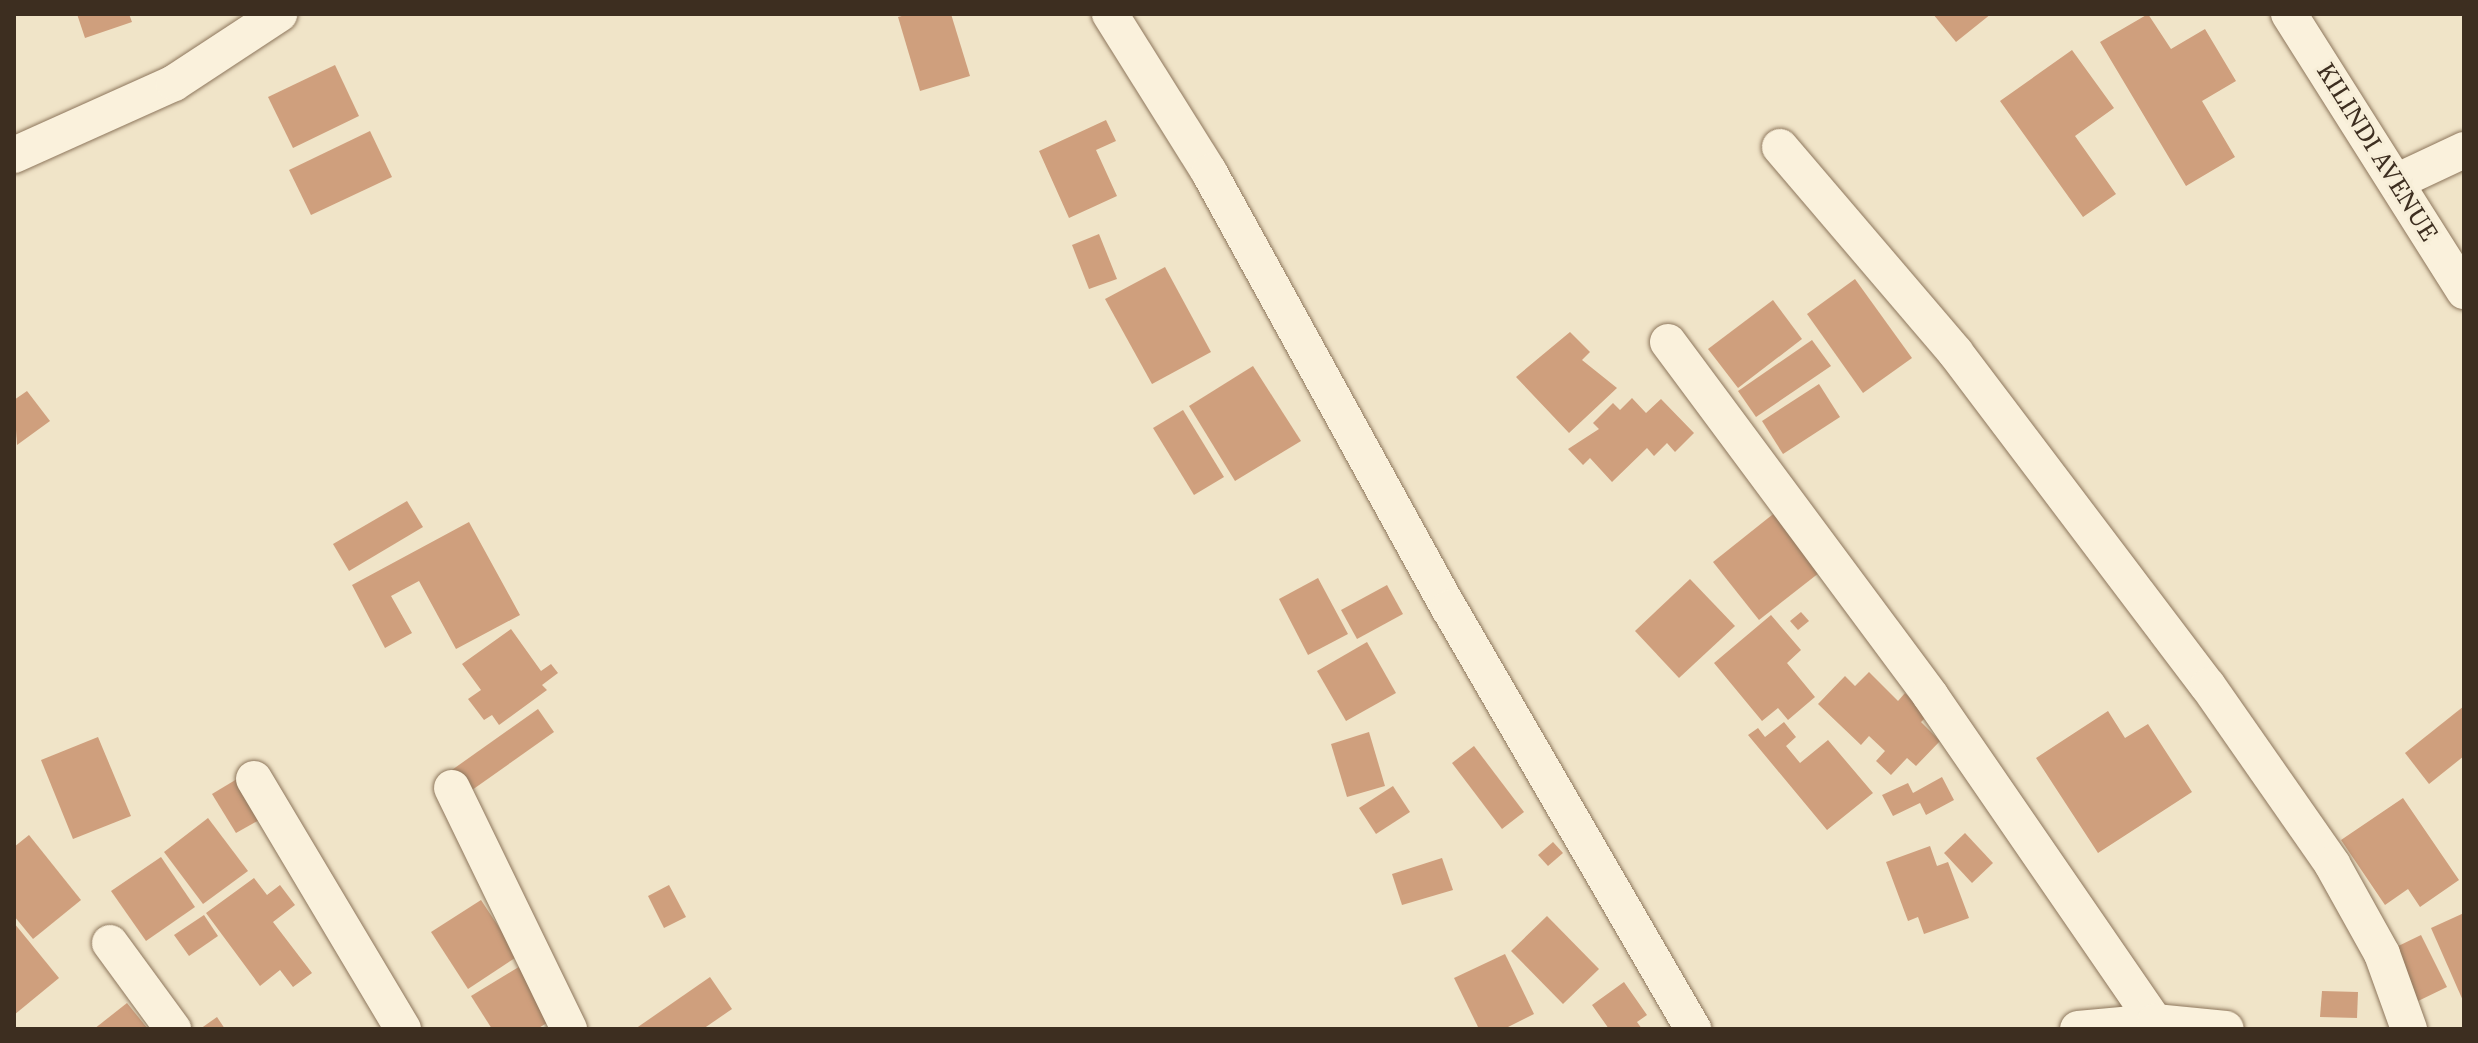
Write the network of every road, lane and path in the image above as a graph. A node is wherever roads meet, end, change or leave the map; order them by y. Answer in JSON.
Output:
{"nodes":[{"id":1,"x":279,"y":14,"type":"edge"},
{"id":2,"x":1110,"y":14,"type":"edge"},
{"id":3,"x":2289,"y":14,"type":"edge"},
{"id":4,"x":1780,"y":147,"type":"dead end"},
{"id":5,"x":2464,"y":150,"type":"edge"},
{"id":6,"x":14,"y":155,"type":"edge"},
{"id":7,"x":2398,"y":181,"type":"junction"},
{"id":8,"x":2464,"y":291,"type":"edge"},
{"id":9,"x":1668,"y":342,"type":"dead end"},
{"id":10,"x":254,"y":779,"type":"dead end"},
{"id":11,"x":452,"y":788,"type":"dead end"},
{"id":12,"x":110,"y":943,"type":"dead end"},
{"id":13,"x":2155,"y":1022,"type":"junction"},
{"id":14,"x":173,"y":1029,"type":"edge"},
{"id":15,"x":403,"y":1029,"type":"edge"},
{"id":16,"x":569,"y":1029,"type":"edge"},
{"id":17,"x":1693,"y":1029,"type":"edge"},
{"id":18,"x":2078,"y":1029,"type":"edge"},
{"id":19,"x":2226,"y":1029,"type":"edge"},
{"id":20,"x":2409,"y":1029,"type":"edge"}],
"edges":[{"from":1,"to":6,"type":"street"},
{"from":2,"to":17,"type":"street"},
{"from":3,"to":7,"type":"street","name":"KILINDI AVENUE"},
{"from":4,"to":20,"type":"street"},
{"from":5,"to":7,"type":"street"},
{"from":7,"to":8,"type":"street","name":"KILINDI AVENUE"},
{"from":9,"to":13,"type":"street"},
{"from":10,"to":15,"type":"street"},
{"from":11,"to":16,"type":"street"},
{"from":12,"to":14,"type":"street"},
{"from":13,"to":18,"type":"street"},
{"from":13,"to":19,"type":"street"}]}
